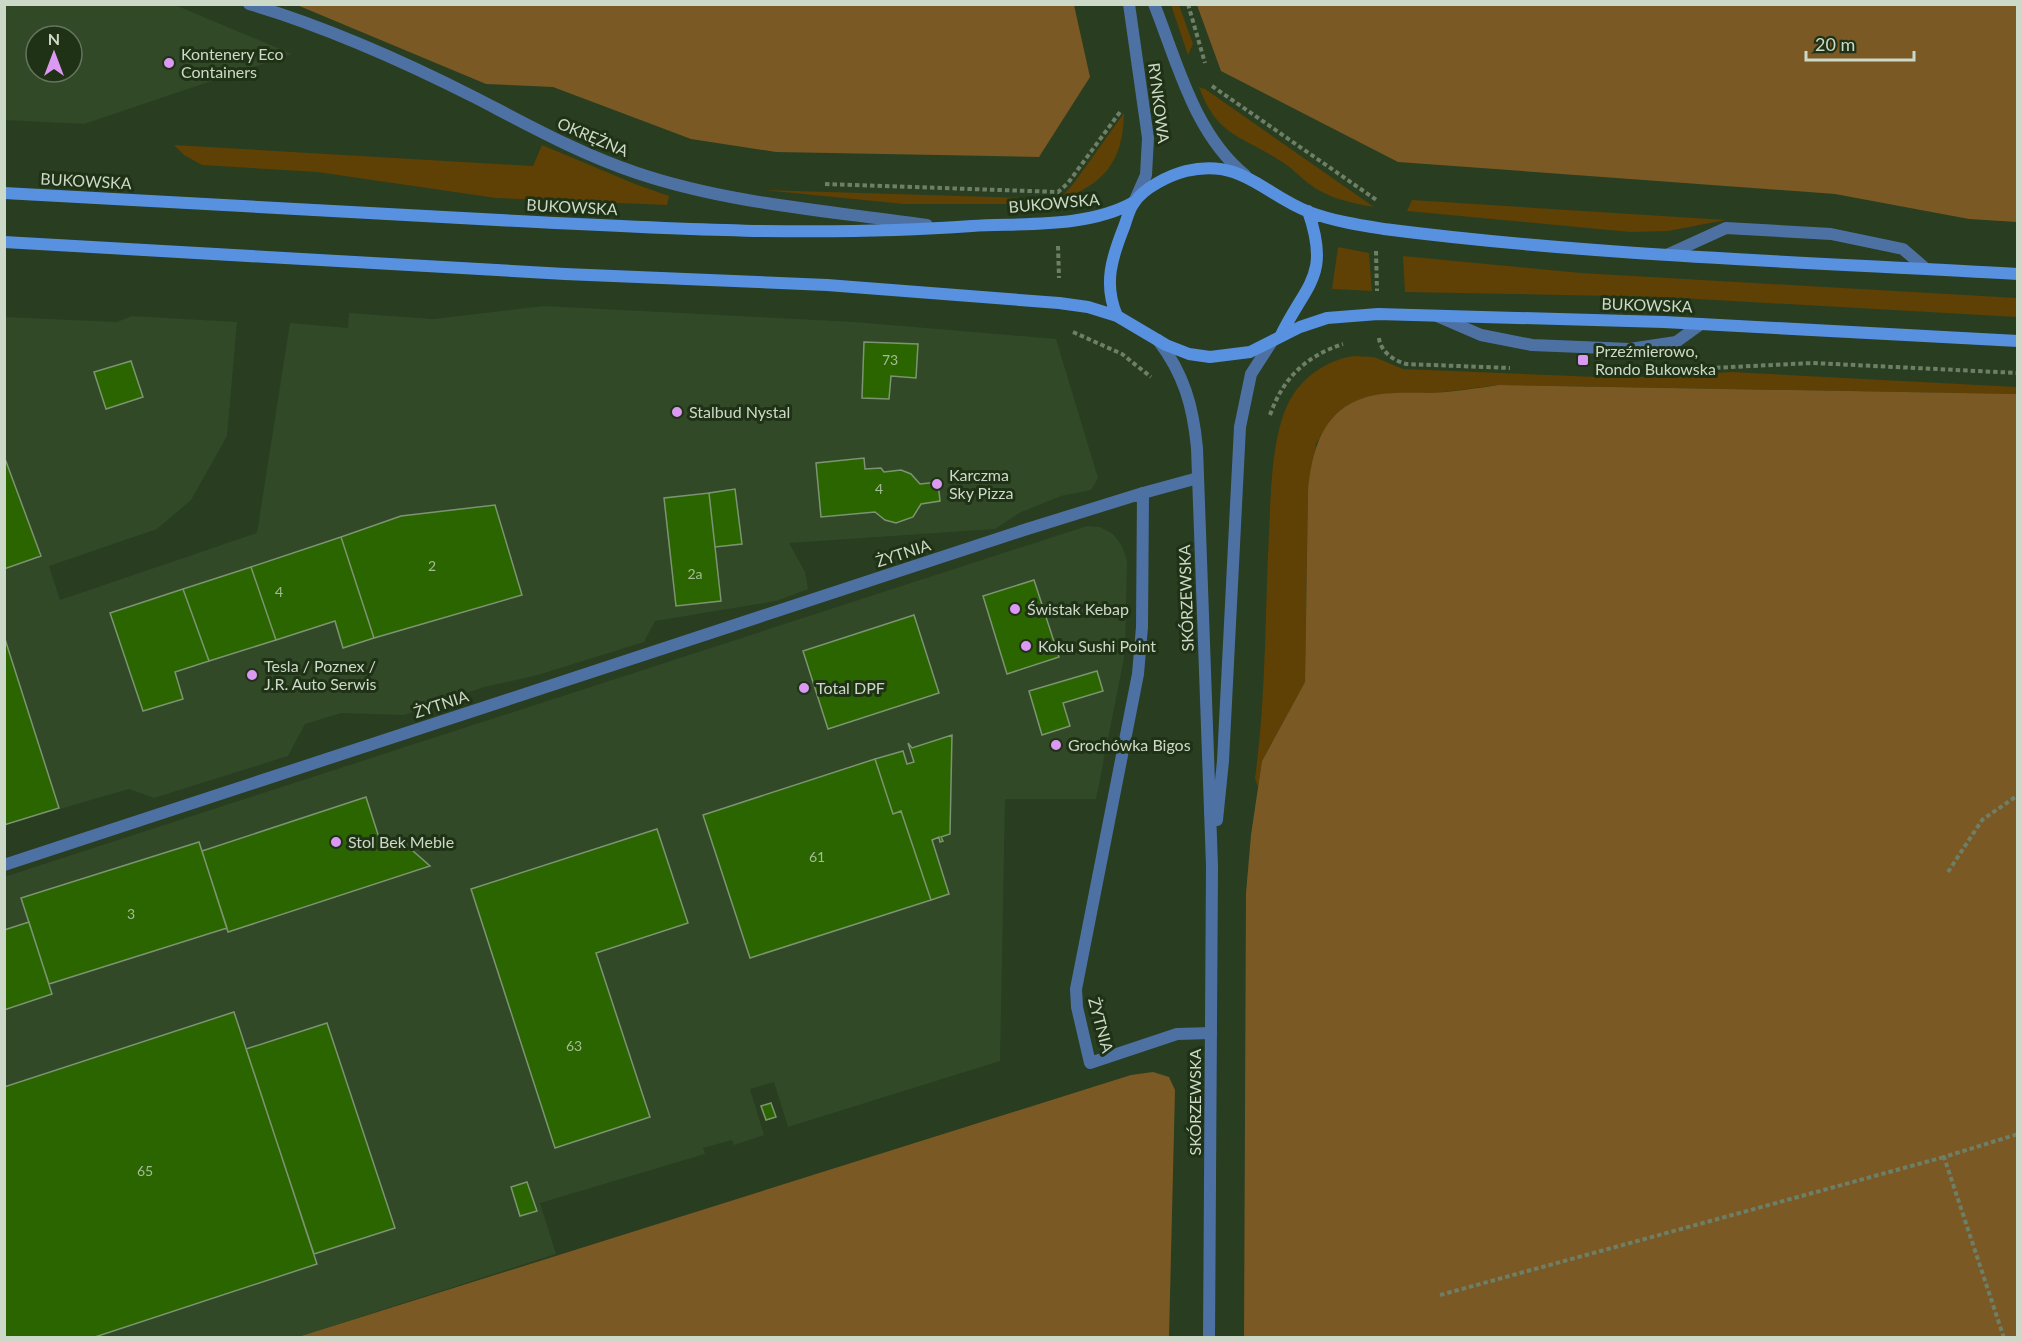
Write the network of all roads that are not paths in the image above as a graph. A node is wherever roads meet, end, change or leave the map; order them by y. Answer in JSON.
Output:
{"nodes":[{"id":1,"x":249,"y":4,"type":"edge"},
{"id":2,"x":1129,"y":4,"type":"edge"},
{"id":3,"x":1154,"y":4,"type":"edge"},
{"id":4,"x":1245,"y":176,"type":"junction"},
{"id":5,"x":4,"y":193,"type":"edge"},
{"id":6,"x":1134,"y":202,"type":"junction"},
{"id":7,"x":1308,"y":212,"type":"junction"},
{"id":8,"x":946,"y":228,"type":"junction"},
{"id":9,"x":4,"y":242,"type":"edge"},
{"id":10,"x":1668,"y":254,"type":"junction"},
{"id":11,"x":1924,"y":268,"type":"junction"},
{"id":12,"x":2018,"y":274,"type":"edge"},
{"id":13,"x":1436,"y":315,"type":"junction"},
{"id":14,"x":1116,"y":316,"type":"junction"},
{"id":15,"x":1701,"y":324,"type":"junction"},
{"id":16,"x":1158,"y":339,"type":"junction"},
{"id":17,"x":1275,"y":340,"type":"junction"},
{"id":18,"x":2018,"y":341,"type":"edge"},
{"id":19,"x":1198,"y":478,"type":"junction"},
{"id":20,"x":1143,"y":493,"type":"junction"},
{"id":21,"x":4,"y":865,"type":"edge"},
{"id":22,"x":1212,"y":866,"type":"junction"},
{"id":23,"x":1212,"y":1033,"type":"junction"},
{"id":24,"x":1209,"y":1338,"type":"edge"}],
"edges":[{"from":1,"to":8,"type":"street","name":"OKRĘŻNA"},
{"from":2,"to":6,"type":"street","name":"RYNKOWA"},
{"from":3,"to":4,"type":"street","name":"RYNKOWA"},
{"from":4,"to":6,"type":"main road"},
{"from":4,"to":7,"type":"main road"},
{"from":5,"to":8,"type":"main road","name":"BUKOWSKA"},
{"from":6,"to":8,"type":"main road","name":"BUKOWSKA"},
{"from":6,"to":14,"type":"main road"},
{"from":7,"to":10,"type":"main road"},
{"from":7,"to":17,"type":"main road"},
{"from":9,"to":14,"type":"main road"},
{"from":10,"to":11,"type":"main road"},
{"from":10,"to":11,"type":"street"},
{"from":11,"to":12,"type":"main road"},
{"from":13,"to":15,"type":"main road","name":"BUKOWSKA"},
{"from":13,"to":15,"type":"street"},
{"from":13,"to":17,"type":"main road","name":"BUKOWSKA"},
{"from":14,"to":16,"type":"main road"},
{"from":15,"to":18,"type":"main road","name":"BUKOWSKA"},
{"from":16,"to":17,"type":"main road"},
{"from":16,"to":19,"type":"street","name":"SKÓRZEWSKA"},
{"from":17,"to":22,"type":"street","name":"SKÓRZEWSKA"},
{"from":19,"to":20,"type":"street"},
{"from":19,"to":22,"type":"street","name":"SKÓRZEWSKA"},
{"from":20,"to":21,"type":"street","name":"ŻYTNIA"},
{"from":20,"to":23,"type":"street","name":"ŻYTNIA"},
{"from":22,"to":23,"type":"street","name":"SKÓRZEWSKA"},
{"from":23,"to":24,"type":"street","name":"SKÓRZEWSKA"}]}
